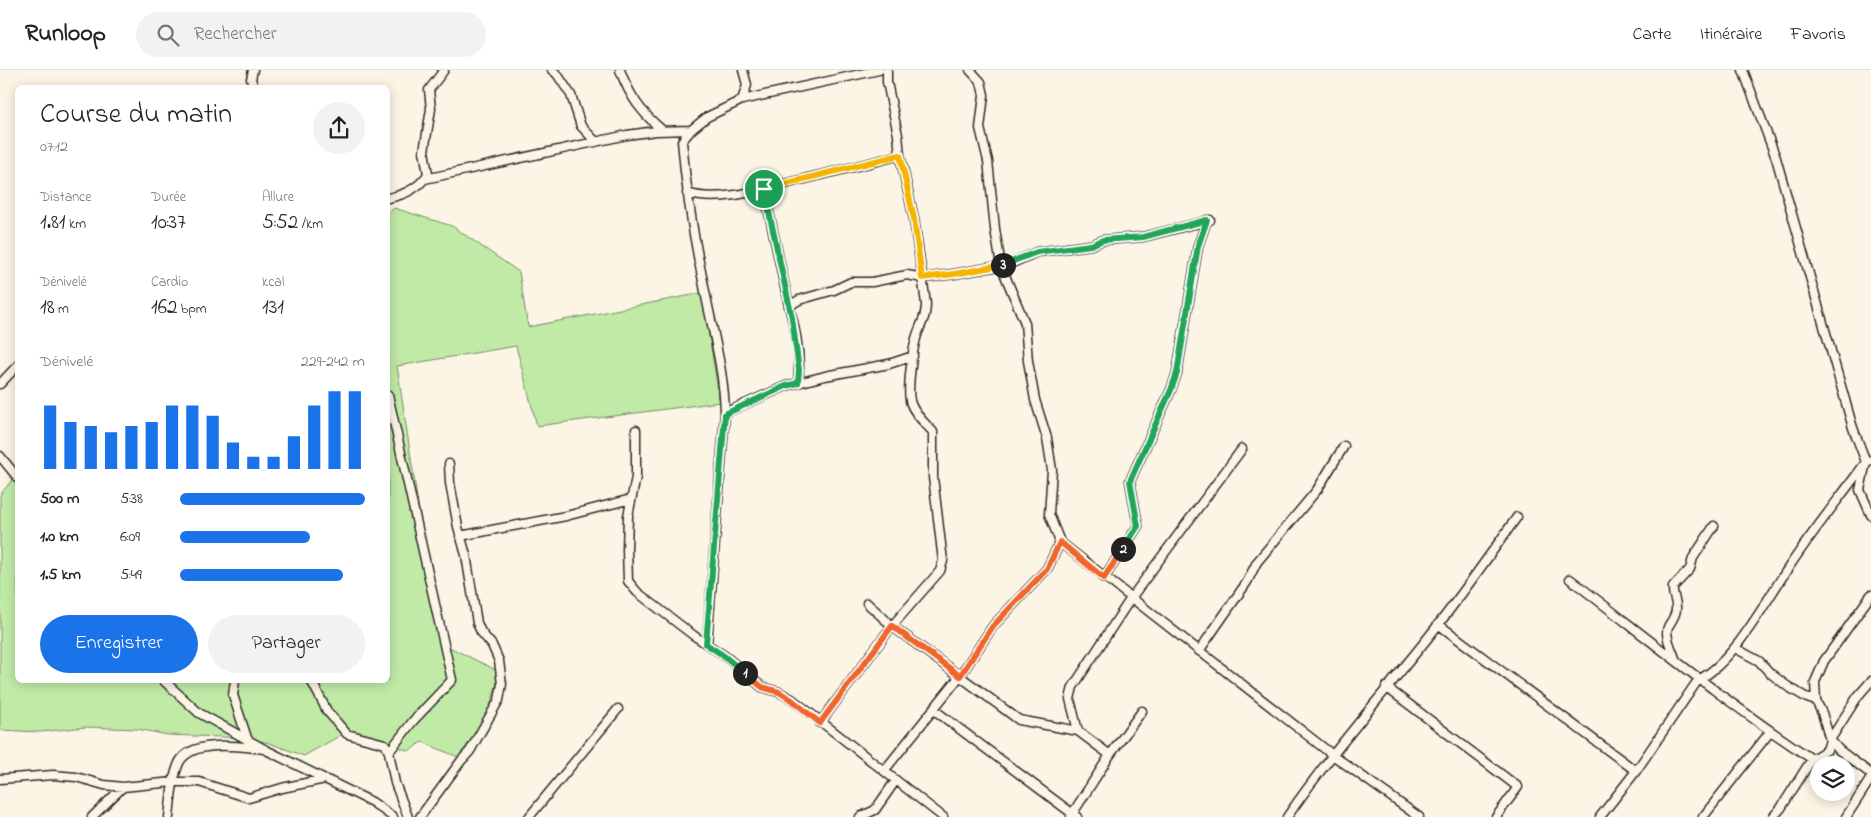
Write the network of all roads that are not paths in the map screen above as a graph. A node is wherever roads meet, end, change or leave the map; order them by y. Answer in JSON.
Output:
{"nodes":[{"id":1,"x":253,"y":70,"type":"edge"},
{"id":2,"x":552,"y":70,"type":"edge"},
{"id":3,"x":620,"y":70,"type":"edge"},
{"id":4,"x":743,"y":70,"type":"edge"},
{"id":5,"x":879,"y":70,"type":"edge"},
{"id":6,"x":887,"y":70,"type":"edge"},
{"id":7,"x":970,"y":70,"type":"edge"},
{"id":8,"x":1743,"y":70,"type":"edge"},
{"id":9,"x":443,"y":71,"type":"edge"},
{"id":10,"x":253,"y":85,"type":"edge"},
{"id":11,"x":742,"y":100,"type":"junction"},
{"id":12,"x":662,"y":130,"type":"junction"},
{"id":13,"x":690,"y":130,"type":"junction"},
{"id":14,"x":596,"y":142,"type":"junction"},
{"id":15,"x":900,"y":155,"type":"junction"},
{"id":16,"x":425,"y":179,"type":"junction"},
{"id":17,"x":764,"y":189,"type":"junction"},
{"id":18,"x":687,"y":193,"type":"junction"},
{"id":19,"x":390,"y":197,"type":"edge"},
{"id":20,"x":1001,"y":266,"type":"junction"},
{"id":21,"x":922,"y":278,"type":"junction"},
{"id":22,"x":789,"y":306,"type":"junction"},
{"id":23,"x":913,"y":356,"type":"junction"},
{"id":24,"x":15,"y":368,"type":"edge"},
{"id":25,"x":798,"y":383,"type":"junction"},
{"id":26,"x":0,"y":384,"type":"edge"},
{"id":27,"x":390,"y":404,"type":"edge"},
{"id":28,"x":725,"y":414,"type":"junction"},
{"id":29,"x":636,"y":430,"type":"dead end"},
{"id":30,"x":1344,"y":446,"type":"dead end"},
{"id":31,"x":1242,"y":449,"type":"dead end"},
{"id":32,"x":0,"y":456,"type":"edge"},
{"id":33,"x":1869,"y":461,"type":"edge"},
{"id":34,"x":449,"y":464,"type":"dead end"},
{"id":35,"x":15,"y":474,"type":"edge"},
{"id":36,"x":631,"y":499,"type":"junction"},
{"id":37,"x":1871,"y":515,"type":"edge"},
{"id":38,"x":1517,"y":517,"type":"dead end"},
{"id":39,"x":1714,"y":526,"type":"dead end"},
{"id":40,"x":460,"y":536,"type":"junction"},
{"id":41,"x":1060,"y":542,"type":"junction"},
{"id":42,"x":1104,"y":578,"type":"junction"},
{"id":43,"x":1570,"y":579,"type":"dead end"},
{"id":44,"x":1871,"y":595,"type":"edge"},
{"id":45,"x":1131,"y":598,"type":"junction"},
{"id":46,"x":867,"y":603,"type":"dead end"},
{"id":47,"x":1438,"y":624,"type":"junction"},
{"id":48,"x":892,"y":626,"type":"junction"},
{"id":49,"x":706,"y":644,"type":"junction"},
{"id":50,"x":1735,"y":648,"type":"junction"},
{"id":51,"x":1199,"y":651,"type":"junction"},
{"id":52,"x":1676,"y":661,"type":"junction"},
{"id":53,"x":960,"y":676,"type":"junction"},
{"id":54,"x":1698,"y":680,"type":"junction"},
{"id":55,"x":1871,"y":681,"type":"edge"},
{"id":56,"x":166,"y":683,"type":"edge"},
{"id":57,"x":234,"y":683,"type":"edge"},
{"id":58,"x":312,"y":683,"type":"edge"},
{"id":59,"x":1386,"y":687,"type":"junction"},
{"id":60,"x":1816,"y":700,"type":"junction"},
{"id":61,"x":618,"y":709,"type":"dead end"},
{"id":62,"x":933,"y":710,"type":"junction"},
{"id":63,"x":1142,"y":710,"type":"dead end"},
{"id":64,"x":820,"y":723,"type":"junction"},
{"id":65,"x":1078,"y":731,"type":"junction"},
{"id":66,"x":1770,"y":732,"type":"junction"},
{"id":67,"x":247,"y":738,"type":"junction"},
{"id":68,"x":1830,"y":740,"type":"junction"},
{"id":69,"x":266,"y":750,"type":"junction"},
{"id":70,"x":389,"y":752,"type":"junction"},
{"id":71,"x":1110,"y":755,"type":"junction"},
{"id":72,"x":1334,"y":756,"type":"junction"},
{"id":73,"x":1817,"y":756,"type":"edge"},
{"id":74,"x":1810,"y":758,"type":"edge"},
{"id":75,"x":1810,"y":762,"type":"edge"},
{"id":76,"x":884,"y":771,"type":"junction"},
{"id":77,"x":1636,"y":771,"type":"junction"},
{"id":78,"x":1871,"y":774,"type":"edge"},
{"id":79,"x":1871,"y":778,"type":"edge"},
{"id":80,"x":0,"y":779,"type":"edge"},
{"id":81,"x":325,"y":779,"type":"junction"},
{"id":82,"x":896,"y":780,"type":"junction"},
{"id":83,"x":173,"y":782,"type":"junction"},
{"id":84,"x":122,"y":787,"type":"junction"},
{"id":85,"x":1073,"y":816,"type":"edge"},
{"id":86,"x":92,"y":817,"type":"edge"},
{"id":87,"x":169,"y":817,"type":"edge"},
{"id":88,"x":393,"y":817,"type":"edge"},
{"id":89,"x":408,"y":817,"type":"edge"},
{"id":90,"x":420,"y":817,"type":"edge"},
{"id":91,"x":529,"y":817,"type":"edge"},
{"id":92,"x":860,"y":817,"type":"edge"},
{"id":93,"x":943,"y":817,"type":"edge"},
{"id":94,"x":1287,"y":817,"type":"edge"},
{"id":95,"x":1419,"y":817,"type":"edge"},
{"id":96,"x":1496,"y":817,"type":"edge"},
{"id":97,"x":1600,"y":817,"type":"edge"},
{"id":98,"x":1703,"y":817,"type":"edge"},
{"id":99,"x":1773,"y":817,"type":"edge"},
{"id":100,"x":1846,"y":817,"type":"edge"}],
"edges":[{"from":1,"to":10,"type":"street"},
{"from":2,"to":14,"type":"street"},
{"from":3,"to":12,"type":"street"},
{"from":4,"to":11,"type":"street"},
{"from":5,"to":11,"type":"street"},
{"from":6,"to":15,"type":"street"},
{"from":7,"to":20,"type":"street"},
{"from":8,"to":33,"type":"street"},
{"from":9,"to":16,"type":"street"},
{"from":11,"to":13,"type":"street"},
{"from":12,"to":13,"type":"street"},
{"from":12,"to":14,"type":"street"},
{"from":13,"to":18,"type":"street"},
{"from":14,"to":16,"type":"street"},
{"from":15,"to":17,"type":"street"},
{"from":15,"to":21,"type":"street"},
{"from":16,"to":19,"type":"street"},
{"from":17,"to":18,"type":"street"},
{"from":17,"to":22,"type":"street"},
{"from":18,"to":28,"type":"street"},
{"from":20,"to":21,"type":"street"},
{"from":20,"to":41,"type":"street"},
{"from":20,"to":42,"type":"street"},
{"from":21,"to":22,"type":"street"},
{"from":21,"to":23,"type":"street"},
{"from":22,"to":25,"type":"street"},
{"from":23,"to":25,"type":"street"},
{"from":23,"to":48,"type":"street"},
{"from":24,"to":26,"type":"street"},
{"from":25,"to":28,"type":"street"},
{"from":27,"to":70,"type":"street"},
{"from":28,"to":49,"type":"street"},
{"from":29,"to":36,"type":"street"},
{"from":30,"to":51,"type":"street"},
{"from":31,"to":45,"type":"street"},
{"from":32,"to":35,"type":"street"},
{"from":33,"to":37,"type":"street"},
{"from":33,"to":50,"type":"street"},
{"from":34,"to":40,"type":"street"},
{"from":36,"to":40,"type":"street"},
{"from":36,"to":49,"type":"street"},
{"from":38,"to":47,"type":"street"},
{"from":39,"to":52,"type":"street"},
{"from":40,"to":90,"type":"street"},
{"from":41,"to":42,"type":"street"},
{"from":41,"to":53,"type":"street"},
{"from":42,"to":45,"type":"street"},
{"from":43,"to":52,"type":"street"},
{"from":44,"to":60,"type":"street"},
{"from":45,"to":51,"type":"street"},
{"from":45,"to":65,"type":"street"},
{"from":46,"to":48,"type":"street"},
{"from":47,"to":59,"type":"street"},
{"from":47,"to":77,"type":"street"},
{"from":48,"to":53,"type":"street"},
{"from":48,"to":64,"type":"street"},
{"from":49,"to":64,"type":"street"},
{"from":50,"to":54,"type":"street"},
{"from":50,"to":60,"type":"street"},
{"from":51,"to":72,"type":"street"},
{"from":52,"to":54,"type":"street"},
{"from":53,"to":62,"type":"street"},
{"from":53,"to":65,"type":"street"},
{"from":54,"to":66,"type":"street"},
{"from":54,"to":77,"type":"street"},
{"from":55,"to":68,"type":"street"},
{"from":56,"to":67,"type":"street"},
{"from":57,"to":67,"type":"street"},
{"from":58,"to":70,"type":"street"},
{"from":59,"to":72,"type":"street"},
{"from":59,"to":96,"type":"street"},
{"from":60,"to":68,"type":"street"},
{"from":61,"to":91,"type":"street"},
{"from":62,"to":76,"type":"street"},
{"from":62,"to":85,"type":"street"},
{"from":63,"to":71,"type":"street"},
{"from":64,"to":76,"type":"street"},
{"from":65,"to":71,"type":"street"},
{"from":66,"to":74,"type":"street"},
{"from":66,"to":98,"type":"street"},
{"from":67,"to":69,"type":"street"},
{"from":68,"to":73,"type":"street"},
{"from":68,"to":78,"type":"street"},
{"from":69,"to":81,"type":"street"},
{"from":69,"to":83,"type":"street"},
{"from":70,"to":89,"type":"street"},
{"from":71,"to":85,"type":"street"},
{"from":72,"to":94,"type":"street"},
{"from":72,"to":95,"type":"street"},
{"from":75,"to":99,"type":"street"},
{"from":76,"to":82,"type":"street"},
{"from":77,"to":97,"type":"street"},
{"from":79,"to":100,"type":"street"},
{"from":80,"to":84,"type":"street"},
{"from":81,"to":83,"type":"street"},
{"from":81,"to":88,"type":"street"},
{"from":82,"to":92,"type":"street"},
{"from":82,"to":93,"type":"street"},
{"from":83,"to":84,"type":"street"},
{"from":83,"to":87,"type":"street"},
{"from":84,"to":86,"type":"street"}]}
